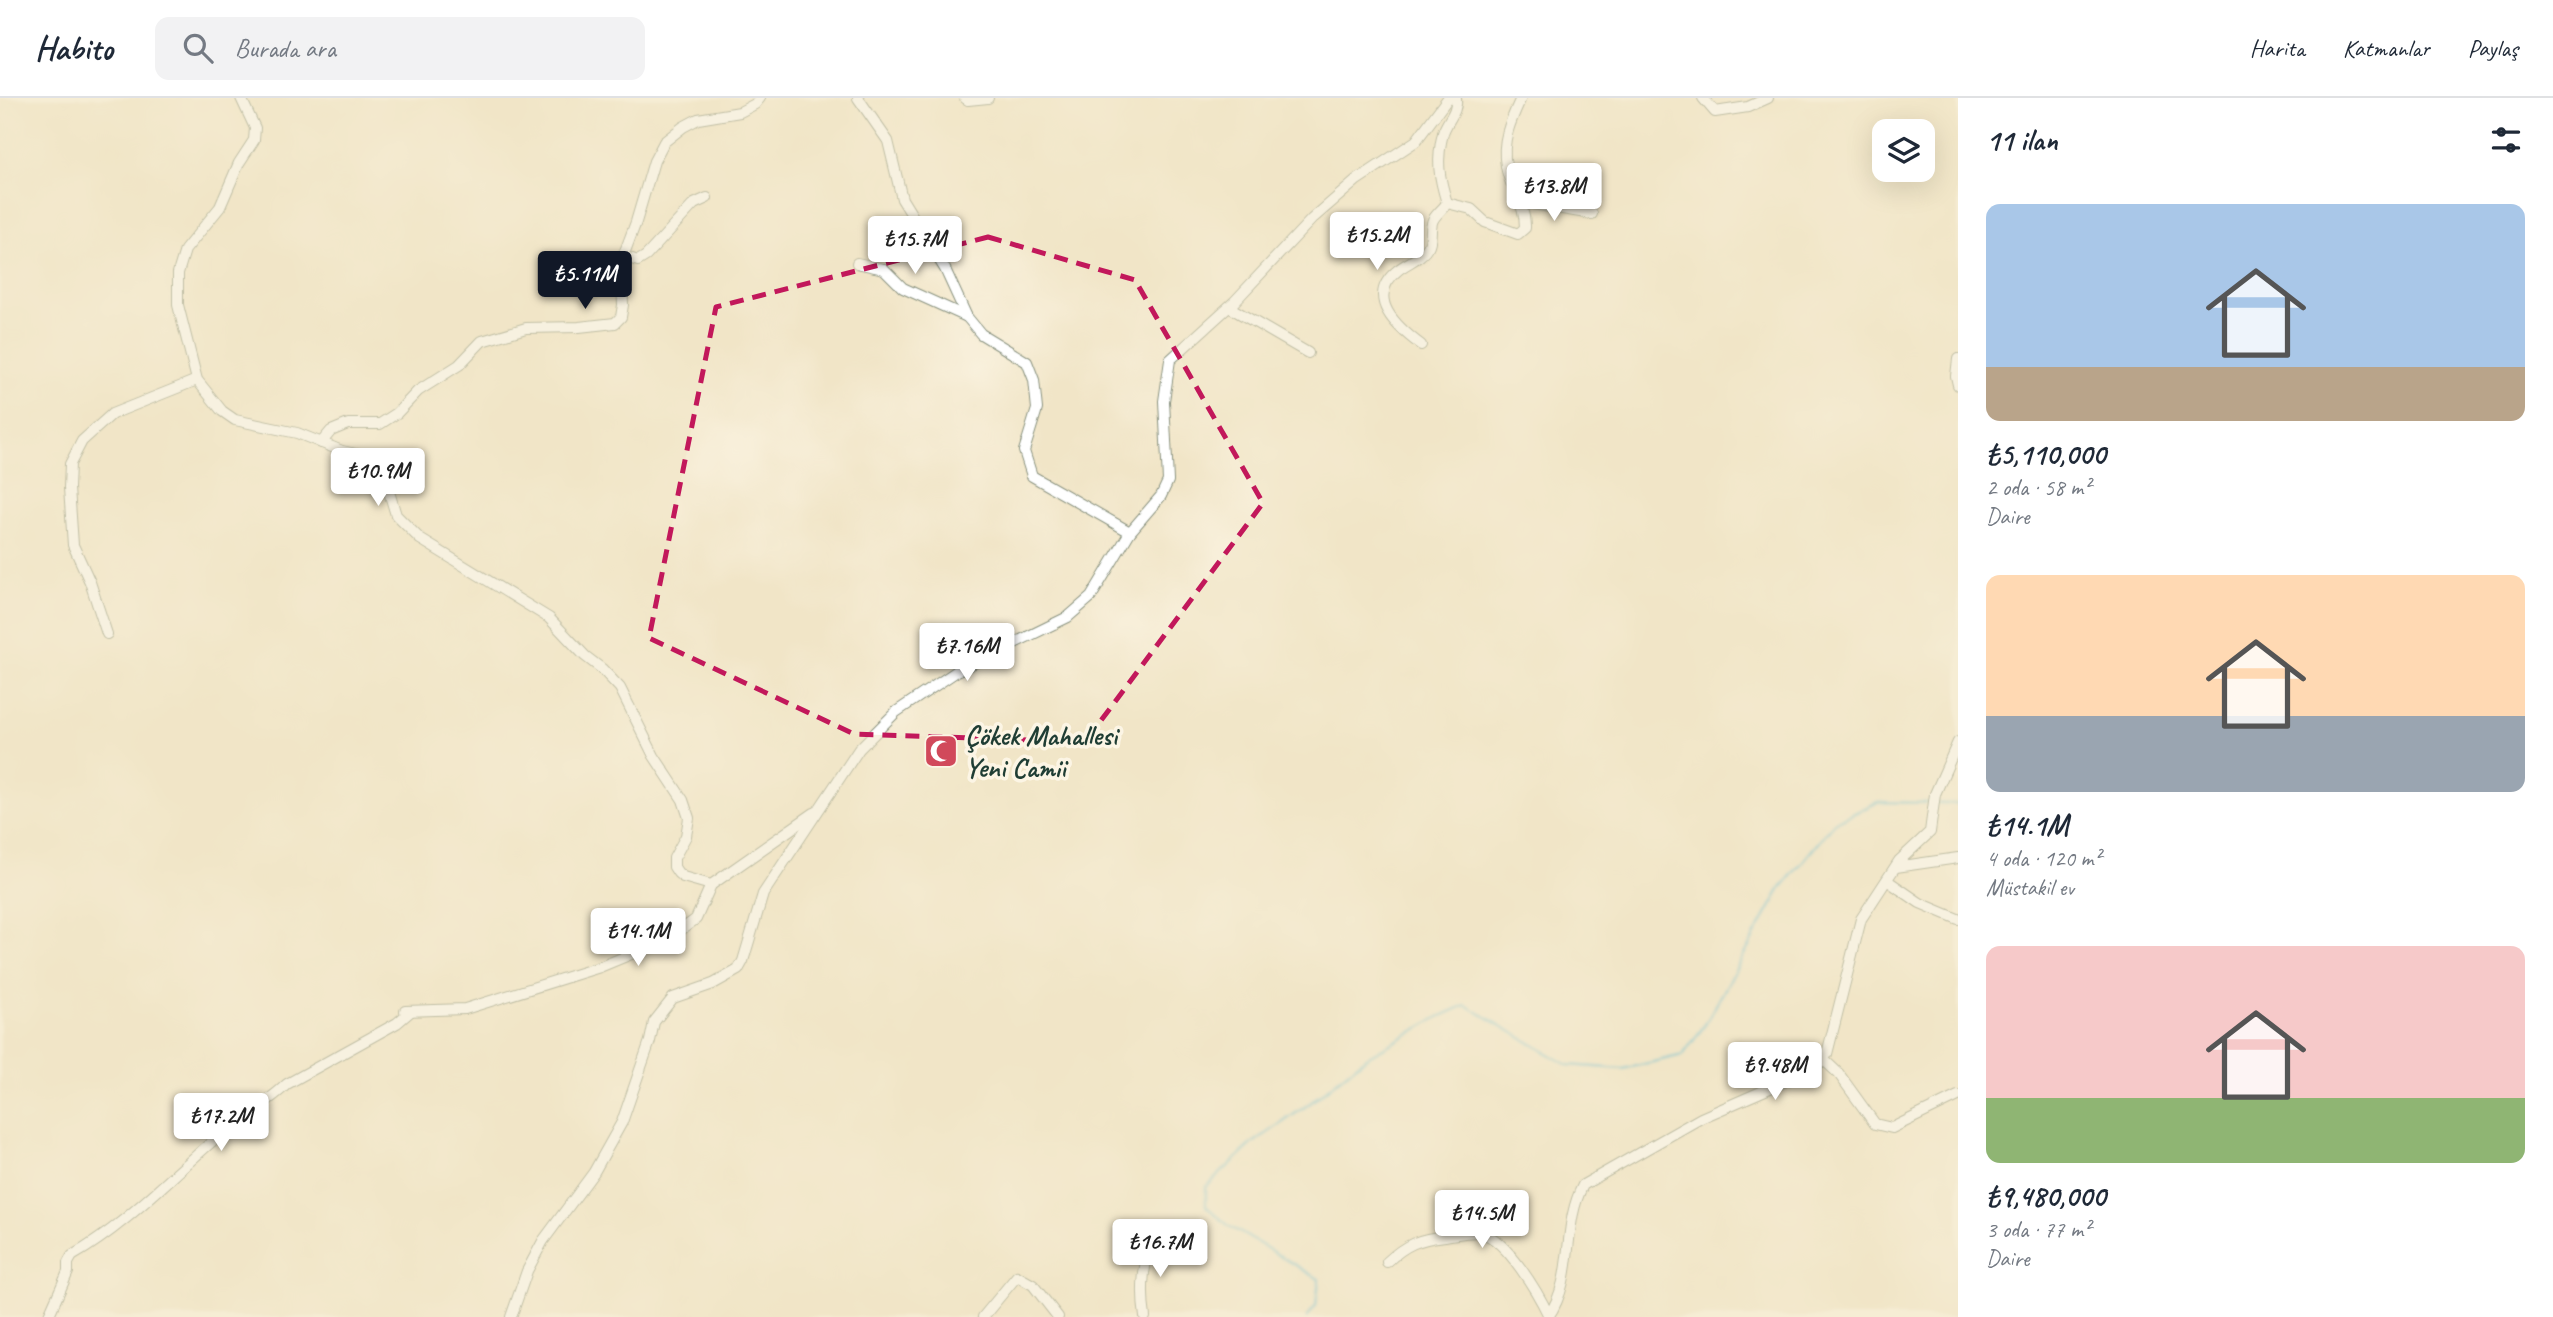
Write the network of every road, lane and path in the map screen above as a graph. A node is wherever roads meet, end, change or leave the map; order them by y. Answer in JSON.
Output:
{"nodes":[{"id":1,"x":241,"y":98,"type":"edge"},
{"id":2,"x":760,"y":98,"type":"edge"},
{"id":3,"x":858,"y":98,"type":"edge"},
{"id":4,"x":965,"y":98,"type":"edge"},
{"id":5,"x":988,"y":98,"type":"edge"},
{"id":6,"x":1448,"y":98,"type":"edge"},
{"id":7,"x":1456,"y":98,"type":"edge"},
{"id":8,"x":1521,"y":98,"type":"edge"},
{"id":9,"x":1703,"y":98,"type":"edge"},
{"id":10,"x":1768,"y":98,"type":"edge"},
{"id":11,"x":707,"y":198,"type":"dead end"},
{"id":12,"x":1521,"y":202,"type":"junction"},
{"id":13,"x":1447,"y":203,"type":"junction"},
{"id":14,"x":1592,"y":214,"type":"dead end"},
{"id":15,"x":623,"y":256,"type":"junction"},
{"id":16,"x":857,"y":263,"type":"dead end"},
{"id":17,"x":1229,"y":307,"type":"junction"},
{"id":18,"x":967,"y":317,"type":"junction"},
{"id":19,"x":1421,"y":345,"type":"dead end"},
{"id":20,"x":1308,"y":353,"type":"dead end"},
{"id":21,"x":1958,"y":359,"type":"edge"},
{"id":22,"x":197,"y":380,"type":"junction"},
{"id":23,"x":1958,"y":384,"type":"edge"},
{"id":24,"x":321,"y":443,"type":"junction"},
{"id":25,"x":1130,"y":532,"type":"junction"},
{"id":26,"x":107,"y":634,"type":"dead end"},
{"id":27,"x":1958,"y":742,"type":"edge"},
{"id":28,"x":816,"y":811,"type":"junction"},
{"id":29,"x":1958,"y":858,"type":"edge"},
{"id":30,"x":1896,"y":867,"type":"junction"},
{"id":31,"x":1888,"y":881,"type":"junction"},
{"id":32,"x":711,"y":885,"type":"junction"},
{"id":33,"x":1958,"y":919,"type":"edge"},
{"id":34,"x":1823,"y":1059,"type":"junction"},
{"id":35,"x":1958,"y":1096,"type":"edge"},
{"id":36,"x":1156,"y":1236,"type":"dead end"},
{"id":37,"x":1387,"y":1262,"type":"dead end"},
{"id":38,"x":1056,"y":1316,"type":"edge"},
{"id":39,"x":1548,"y":1316,"type":"edge"},
{"id":40,"x":48,"y":1317,"type":"edge"},
{"id":41,"x":511,"y":1317,"type":"edge"},
{"id":42,"x":982,"y":1317,"type":"edge"},
{"id":43,"x":1145,"y":1317,"type":"edge"}],
"edges":[{"from":1,"to":22,"type":"street"},
{"from":2,"to":15,"type":"street"},
{"from":3,"to":18,"type":"street"},
{"from":4,"to":5,"type":"street"},
{"from":6,"to":17,"type":"street"},
{"from":7,"to":13,"type":"street"},
{"from":8,"to":12,"type":"street"},
{"from":9,"to":10,"type":"street"},
{"from":11,"to":15,"type":"street"},
{"from":12,"to":13,"type":"street"},
{"from":12,"to":14,"type":"street"},
{"from":13,"to":19,"type":"street"},
{"from":15,"to":24,"type":"street"},
{"from":16,"to":18,"type":"street"},
{"from":17,"to":20,"type":"street"},
{"from":17,"to":25,"type":"street"},
{"from":18,"to":25,"type":"street"},
{"from":21,"to":23,"type":"street"},
{"from":22,"to":24,"type":"street"},
{"from":22,"to":26,"type":"street"},
{"from":24,"to":32,"type":"street"},
{"from":25,"to":28,"type":"street"},
{"from":27,"to":30,"type":"street"},
{"from":28,"to":32,"type":"street"},
{"from":28,"to":41,"type":"street"},
{"from":29,"to":30,"type":"street"},
{"from":30,"to":31,"type":"street"},
{"from":31,"to":33,"type":"street"},
{"from":31,"to":34,"type":"street"},
{"from":32,"to":40,"type":"street"},
{"from":34,"to":35,"type":"street"},
{"from":34,"to":39,"type":"street"},
{"from":36,"to":43,"type":"street"},
{"from":37,"to":39,"type":"street"},
{"from":38,"to":42,"type":"street"}]}
